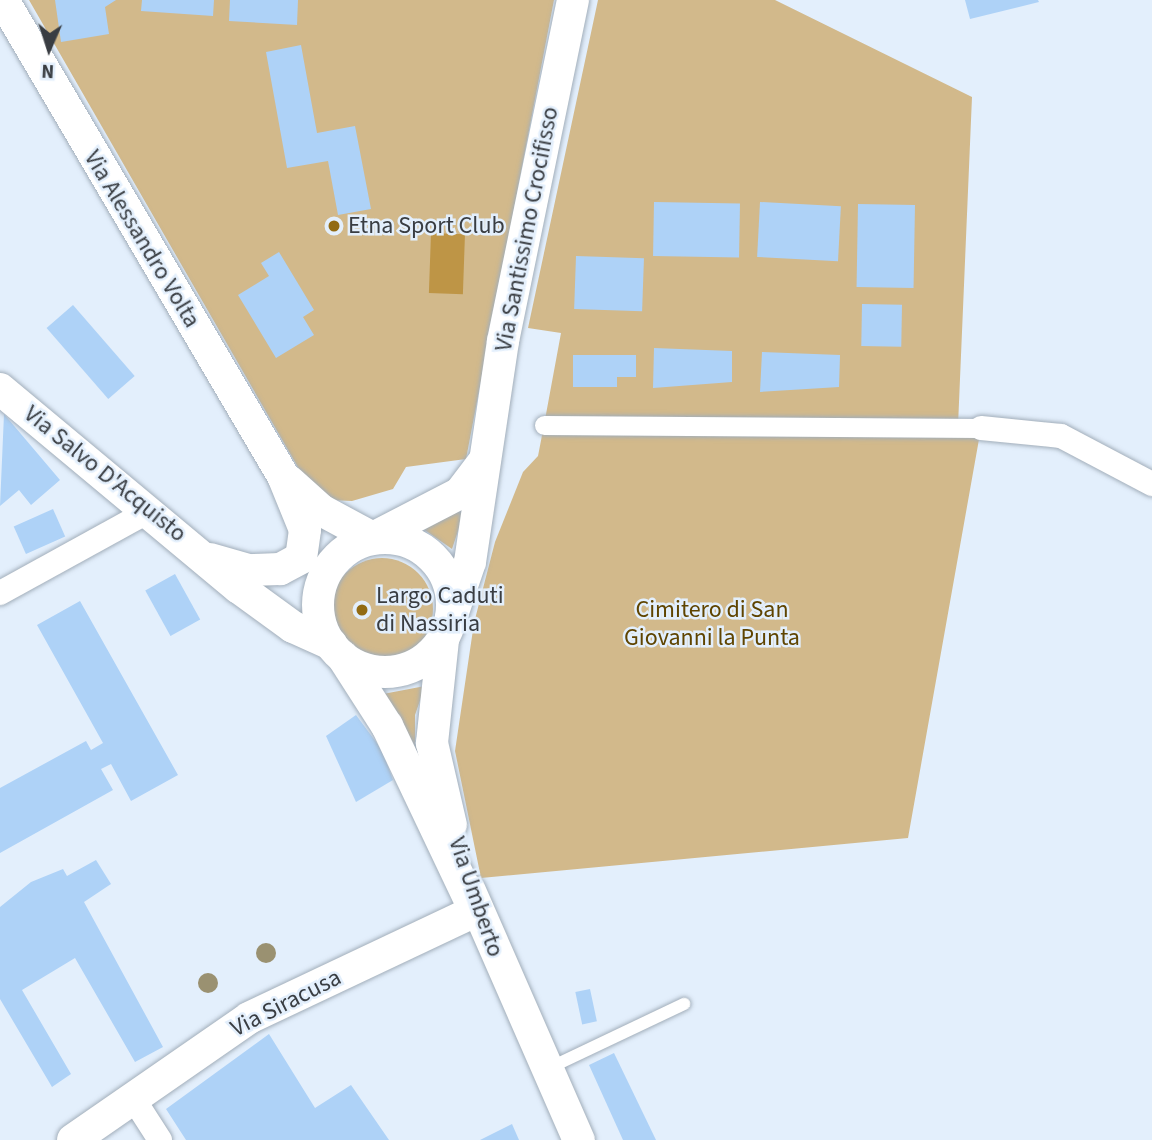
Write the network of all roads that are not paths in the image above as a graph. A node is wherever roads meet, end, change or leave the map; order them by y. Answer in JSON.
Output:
{"nodes":[{"id":1,"x":3,"y":0,"type":"edge"},
{"id":2,"x":573,"y":0,"type":"edge"},
{"id":3,"x":0,"y":389,"type":"edge"},
{"id":4,"x":544,"y":425,"type":"dead end"},
{"id":5,"x":981,"y":428,"type":"joint"},
{"id":6,"x":485,"y":460,"type":"junction"},
{"id":7,"x":284,"y":476,"type":"junction"},
{"id":8,"x":1152,"y":484,"type":"edge"},
{"id":9,"x":149,"y":510,"type":"junction"},
{"id":10,"x":373,"y":538,"type":"junction"},
{"id":11,"x":211,"y":559,"type":"junction"},
{"id":12,"x":308,"y":560,"type":"junction"},
{"id":13,"x":0,"y":593,"type":"edge"},
{"id":14,"x":447,"y":629,"type":"junction"},
{"id":15,"x":337,"y":650,"type":"junction"},
{"id":16,"x":475,"y":911,"type":"junction"},
{"id":17,"x":684,"y":1004,"type":"dead end"},
{"id":18,"x":547,"y":1069,"type":"junction"},
{"id":19,"x":133,"y":1098,"type":"junction"},
{"id":20,"x":73,"y":1140,"type":"edge"},
{"id":21,"x":160,"y":1140,"type":"edge"},
{"id":22,"x":579,"y":1140,"type":"edge"}],
"edges":[{"from":1,"to":7,"type":"street","name":"Via Alessandro Volta"},
{"from":2,"to":6,"type":"street","name":"Via Santissimo Crocifisso"},
{"from":3,"to":9,"type":"street","name":"Via Salvo D'Acquisto"},
{"from":4,"to":5,"type":"street"},
{"from":5,"to":8,"type":"street"},
{"from":6,"to":10,"type":"street"},
{"from":6,"to":14,"type":"street","name":"Via Santissimo Crocifisso"},
{"from":7,"to":10,"type":"street"},
{"from":7,"to":12,"type":"street"},
{"from":9,"to":11,"type":"street","name":"Via Salvo D'Acquisto"},
{"from":9,"to":13,"type":"street"},
{"from":10,"to":12,"type":"street"},
{"from":10,"to":14,"type":"street"},
{"from":11,"to":12,"type":"street"},
{"from":11,"to":15,"type":"street","name":"Via Salvo D'Acquisto"},
{"from":12,"to":15,"type":"street"},
{"from":14,"to":15,"type":"street"},
{"from":14,"to":16,"type":"street","name":"Via Umberto"},
{"from":15,"to":16,"type":"street"},
{"from":16,"to":18,"type":"street","name":"Via Umberto"},
{"from":16,"to":19,"type":"street","name":"Via Siracusa"},
{"from":17,"to":18,"type":"lane"},
{"from":18,"to":22,"type":"street","name":"Via Umberto"},
{"from":19,"to":20,"type":"street","name":"Via Siracusa"},
{"from":19,"to":21,"type":"street"}]}
